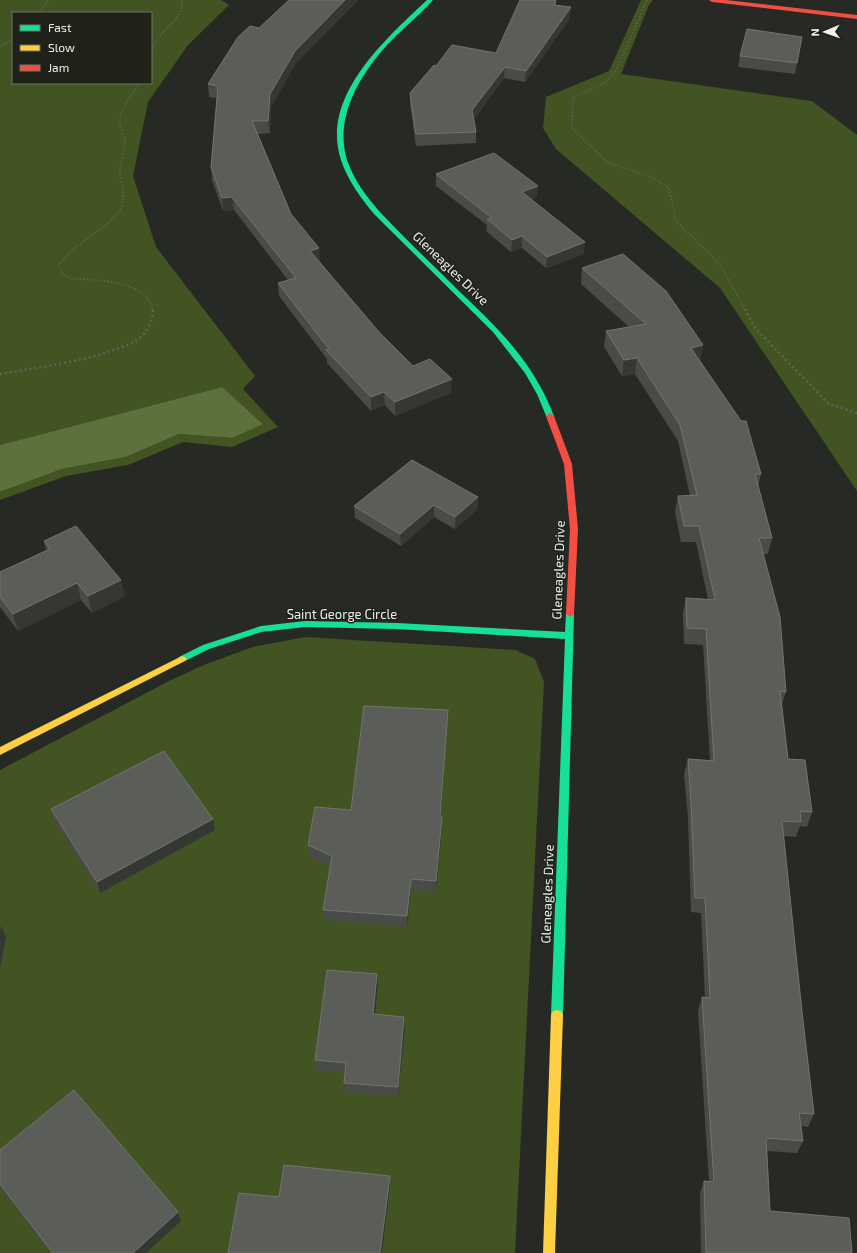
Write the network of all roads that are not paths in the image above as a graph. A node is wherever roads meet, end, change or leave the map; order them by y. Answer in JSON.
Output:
{"nodes":[{"id":1,"x":430,"y":0,"type":"edge"},
{"id":2,"x":712,"y":0,"type":"edge"},
{"id":3,"x":857,"y":17,"type":"edge"},
{"id":4,"x":568,"y":636,"type":"junction"},
{"id":5,"x":0,"y":751,"type":"edge"},
{"id":6,"x":549,"y":1253,"type":"edge"}],
"edges":[{"from":1,"to":4,"type":"street","name":"Gleneagles Drive"},
{"from":2,"to":3,"type":"street"},
{"from":4,"to":5,"type":"street","name":"Saint George Circle"},
{"from":4,"to":6,"type":"street","name":"Gleneagles Drive"}]}
